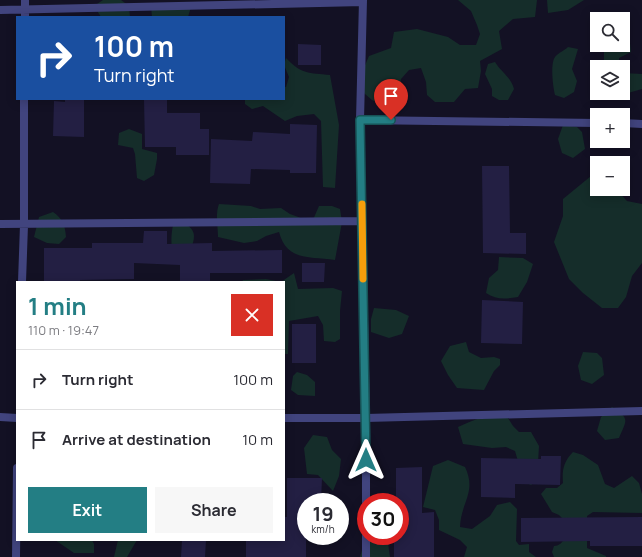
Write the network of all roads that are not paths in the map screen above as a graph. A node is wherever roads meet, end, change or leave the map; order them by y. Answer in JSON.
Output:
{"nodes":[{"id":1,"x":25,"y":0,"type":"edge"},
{"id":2,"x":363,"y":1,"type":"edge"},
{"id":3,"x":0,"y":10,"type":"edge"},
{"id":4,"x":25,"y":14,"type":"edge"},
{"id":5,"x":24,"y":100,"type":"edge"},
{"id":6,"x":360,"y":120,"type":"junction"},
{"id":7,"x":590,"y":123,"type":"edge"},
{"id":8,"x":630,"y":123,"type":"edge"},
{"id":9,"x":642,"y":124,"type":"edge"},
{"id":10,"x":362,"y":221,"type":"junction"},
{"id":11,"x":0,"y":224,"type":"edge"},
{"id":12,"x":24,"y":224,"type":"junction"},
{"id":13,"x":22,"y":281,"type":"edge"},
{"id":14,"x":642,"y":411,"type":"edge"},
{"id":15,"x":0,"y":417,"type":"edge"},
{"id":16,"x":16,"y":418,"type":"edge"},
{"id":17,"x":285,"y":418,"type":"edge"},
{"id":18,"x":366,"y":418,"type":"junction"},
{"id":19,"x":366,"y":493,"type":"edge"},
{"id":20,"x":16,"y":541,"type":"edge"},
{"id":21,"x":366,"y":545,"type":"edge"},
{"id":22,"x":16,"y":557,"type":"edge"},
{"id":23,"x":366,"y":557,"type":"edge"}],
"edges":[{"from":1,"to":4,"type":"street"},
{"from":2,"to":4,"type":"street"},
{"from":2,"to":6,"type":"street"},
{"from":3,"to":4,"type":"street"},
{"from":5,"to":12,"type":"street"},
{"from":6,"to":7,"type":"street"},
{"from":6,"to":10,"type":"street"},
{"from":8,"to":9,"type":"street"},
{"from":10,"to":12,"type":"street"},
{"from":10,"to":18,"type":"street"},
{"from":11,"to":12,"type":"street"},
{"from":12,"to":13,"type":"street"},
{"from":14,"to":18,"type":"street"},
{"from":15,"to":16,"type":"street"},
{"from":17,"to":18,"type":"street"},
{"from":18,"to":19,"type":"street"},
{"from":20,"to":22,"type":"street"},
{"from":21,"to":23,"type":"street"}]}
